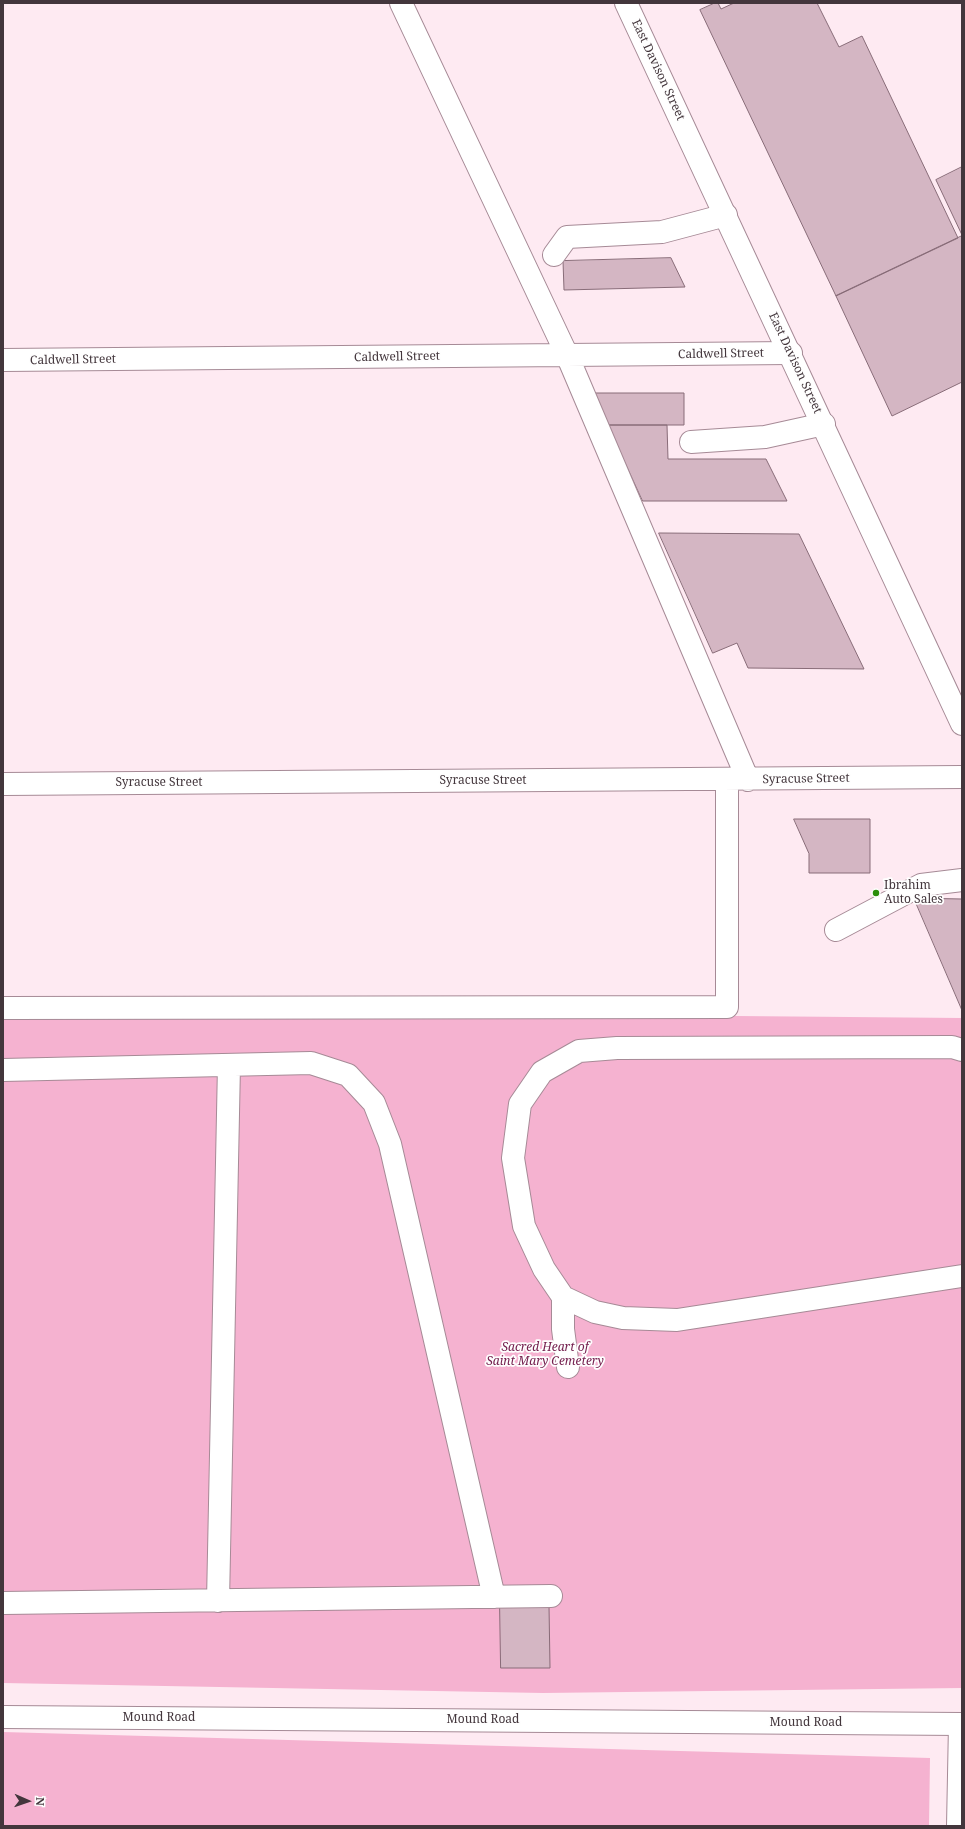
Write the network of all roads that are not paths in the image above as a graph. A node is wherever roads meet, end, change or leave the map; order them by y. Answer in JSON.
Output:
{"nodes":[{"id":1,"x":401,"y":3,"type":"edge"},
{"id":2,"x":626,"y":3,"type":"edge"},
{"id":3,"x":726,"y":215,"type":"junction"},
{"id":4,"x":554,"y":255,"type":"dead end"},
{"id":5,"x":791,"y":353,"type":"junction"},
{"id":6,"x":567,"y":355,"type":"junction"},
{"id":7,"x":3,"y":360,"type":"edge"},
{"id":8,"x":824,"y":424,"type":"junction"},
{"id":9,"x":691,"y":442,"type":"dead end"},
{"id":10,"x":962,"y":724,"type":"edge"},
{"id":11,"x":962,"y":777,"type":"edge"},
{"id":12,"x":727,"y":780,"type":"junction"},
{"id":13,"x":748,"y":780,"type":"junction"},
{"id":14,"x":3,"y":784,"type":"edge"},
{"id":15,"x":962,"y":880,"type":"edge"},
{"id":16,"x":836,"y":930,"type":"dead end"},
{"id":17,"x":3,"y":1008,"type":"edge"},
{"id":18,"x":962,"y":1050,"type":"edge"},
{"id":19,"x":229,"y":1065,"type":"junction"},
{"id":20,"x":3,"y":1070,"type":"edge"},
{"id":21,"x":962,"y":1276,"type":"edge"},
{"id":22,"x":563,"y":1297,"type":"junction"},
{"id":23,"x":568,"y":1367,"type":"dead end"},
{"id":24,"x":551,"y":1596,"type":"dead end"},
{"id":25,"x":494,"y":1597,"type":"junction"},
{"id":26,"x":218,"y":1601,"type":"junction"},
{"id":27,"x":3,"y":1603,"type":"edge"},
{"id":28,"x":3,"y":1717,"type":"edge"},
{"id":29,"x":961,"y":1724,"type":"edge"},
{"id":30,"x":958,"y":1826,"type":"edge"}],
"edges":[{"from":1,"to":6,"type":"street"},
{"from":2,"to":3,"type":"street","name":"East Davison Street"},
{"from":3,"to":4,"type":"street"},
{"from":3,"to":5,"type":"street","name":"East Davison Street"},
{"from":5,"to":6,"type":"street","name":"Caldwell Street"},
{"from":5,"to":8,"type":"street","name":"East Davison Street"},
{"from":6,"to":7,"type":"street","name":"Caldwell Street"},
{"from":6,"to":13,"type":"street"},
{"from":8,"to":9,"type":"street"},
{"from":8,"to":10,"type":"street","name":"East Davison Street"},
{"from":11,"to":13,"type":"street","name":"Syracuse Street"},
{"from":12,"to":13,"type":"street","name":"Syracuse Street"},
{"from":12,"to":14,"type":"street","name":"Syracuse Street"},
{"from":12,"to":17,"type":"street"},
{"from":15,"to":16,"type":"street"},
{"from":18,"to":22,"type":"street"},
{"from":19,"to":20,"type":"street"},
{"from":19,"to":25,"type":"street"},
{"from":19,"to":26,"type":"street"},
{"from":21,"to":22,"type":"street"},
{"from":22,"to":23,"type":"street"},
{"from":24,"to":25,"type":"street"},
{"from":25,"to":26,"type":"street"},
{"from":26,"to":27,"type":"street"},
{"from":28,"to":29,"type":"street","name":"Mound Road"},
{"from":29,"to":30,"type":"street"}]}
